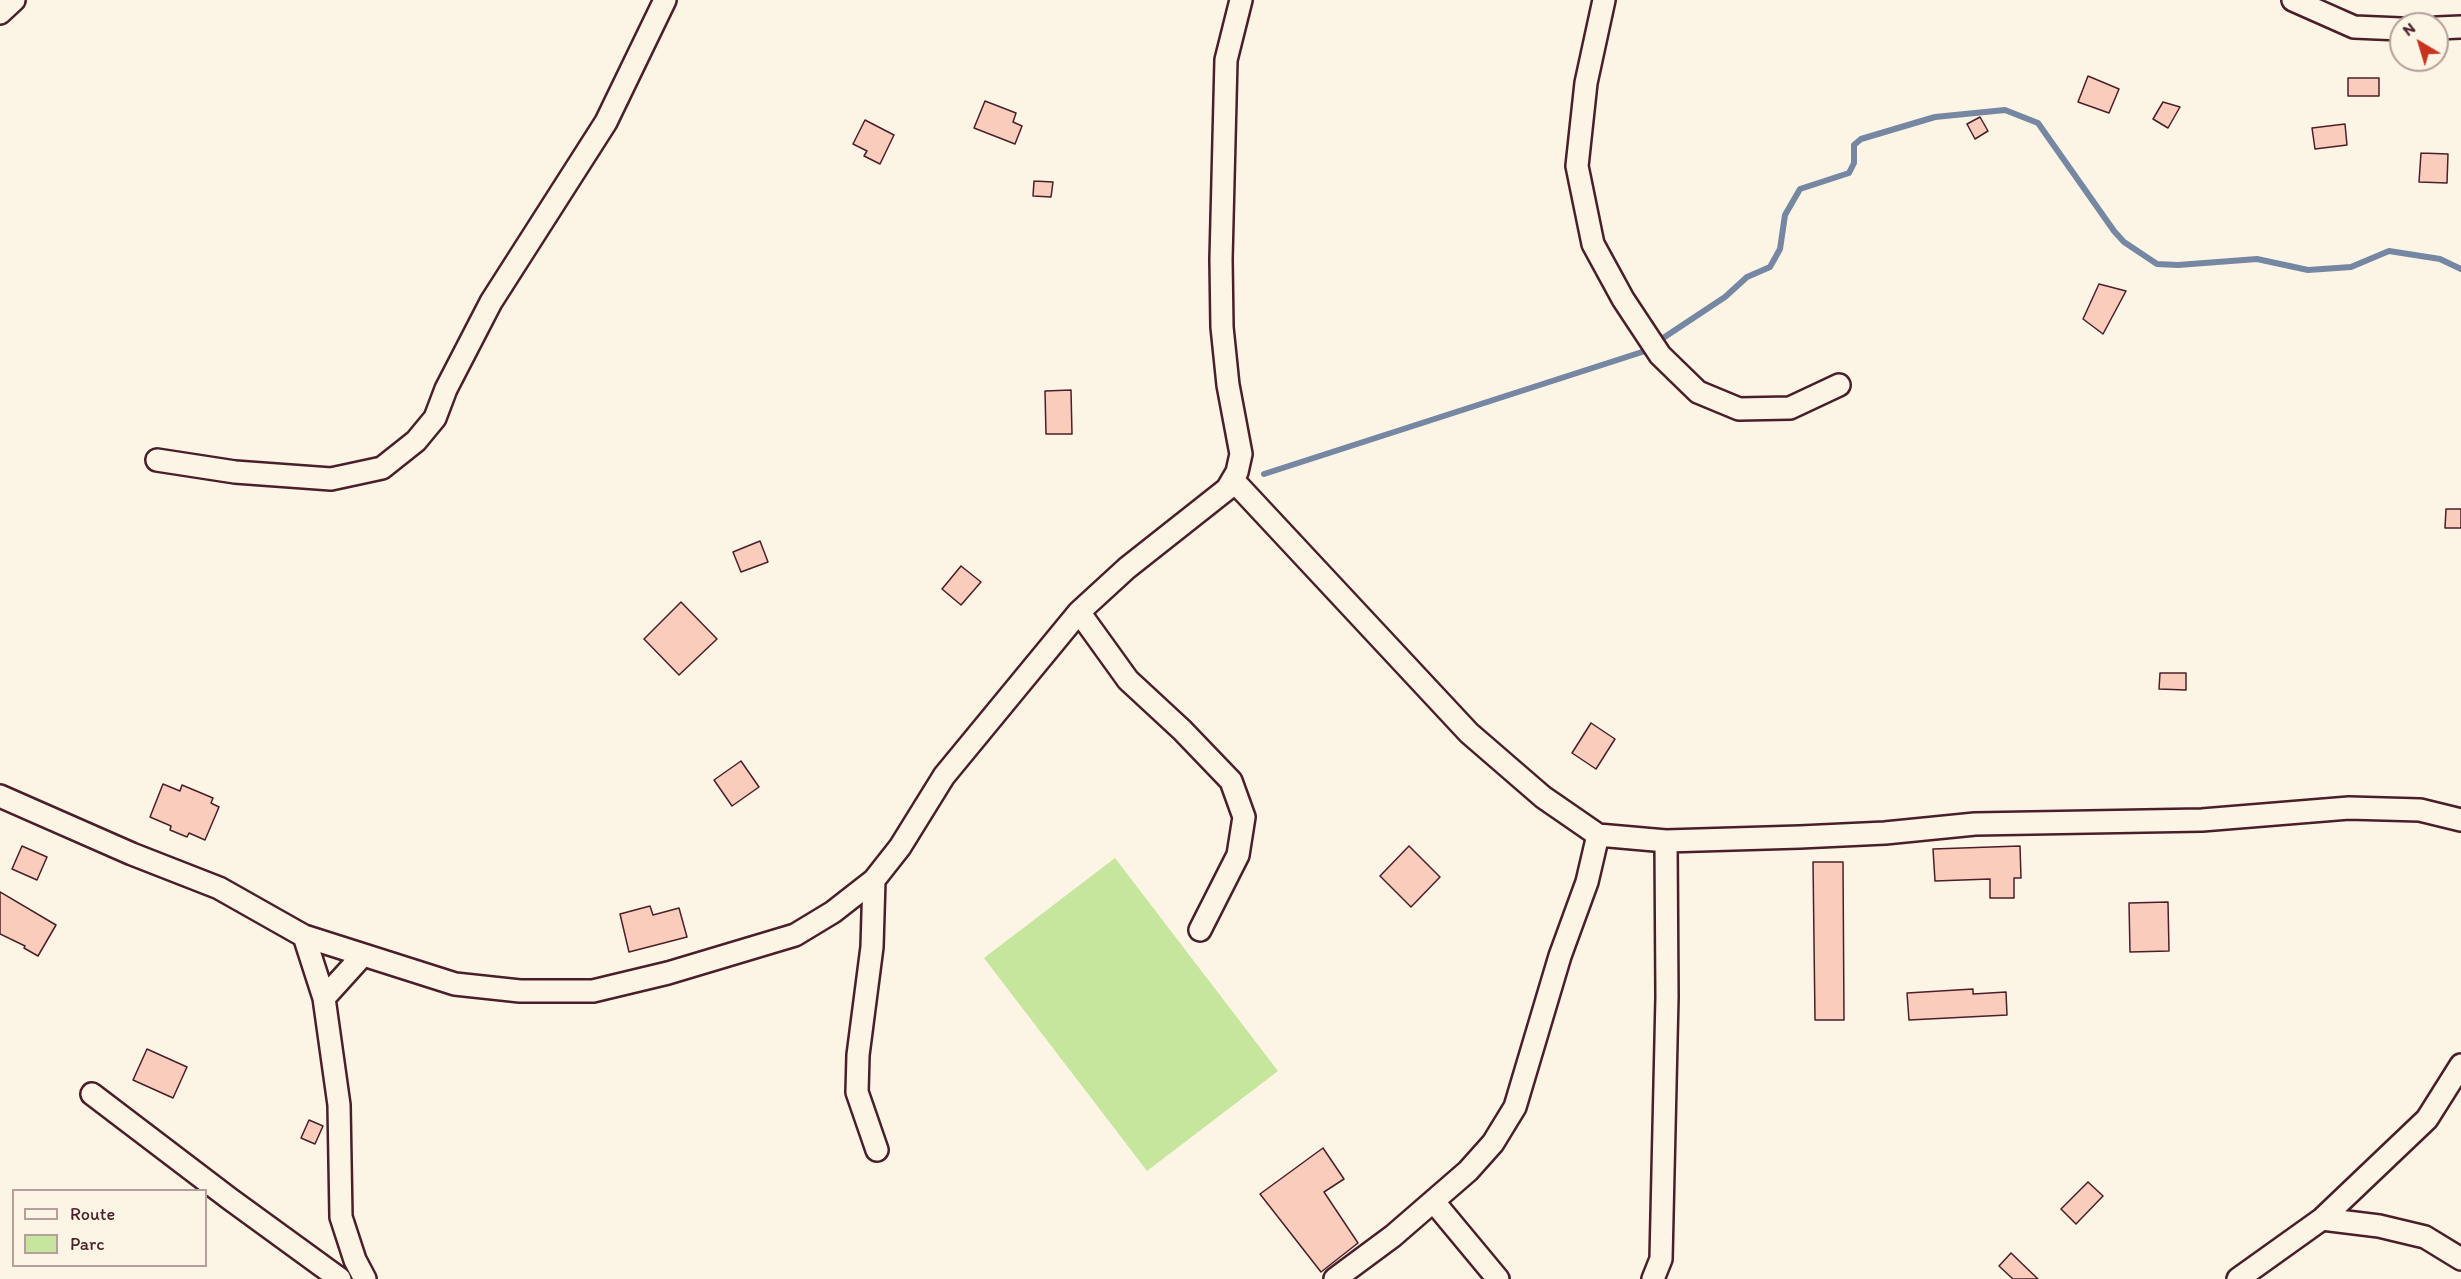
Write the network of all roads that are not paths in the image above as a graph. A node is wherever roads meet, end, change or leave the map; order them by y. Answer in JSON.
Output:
{"nodes":[{"id":1,"x":14,"y":0,"type":"edge"},
{"id":2,"x":665,"y":0,"type":"edge"},
{"id":3,"x":1241,"y":0,"type":"edge"},
{"id":4,"x":1604,"y":0,"type":"edge"},
{"id":5,"x":2293,"y":0,"type":"edge"},
{"id":6,"x":0,"y":13,"type":"edge"},
{"id":7,"x":2389,"y":28,"type":"edge"},
{"id":8,"x":1839,"y":385,"type":"dead end"},
{"id":9,"x":157,"y":460,"type":"dead end"},
{"id":10,"x":1233,"y":480,"type":"junction"},
{"id":11,"x":1079,"y":612,"type":"junction"},
{"id":12,"x":0,"y":796,"type":"edge"},
{"id":13,"x":2461,"y":820,"type":"edge"},
{"id":14,"x":1598,"y":836,"type":"junction"},
{"id":15,"x":1666,"y":841,"type":"junction"},
{"id":16,"x":873,"y":880,"type":"junction"},
{"id":17,"x":1200,"y":930,"type":"dead end"},
{"id":18,"x":304,"y":936,"type":"junction"},
{"id":19,"x":363,"y":955,"type":"junction"},
{"id":20,"x":324,"y":998,"type":"junction"},
{"id":21,"x":2461,"y":1065,"type":"edge"},
{"id":22,"x":92,"y":1094,"type":"dead end"},
{"id":23,"x":877,"y":1150,"type":"dead end"},
{"id":24,"x":1434,"y":1202,"type":"junction"},
{"id":25,"x":2322,"y":1219,"type":"junction"},
{"id":26,"x":2461,"y":1259,"type":"edge"},
{"id":27,"x":340,"y":1279,"type":"edge"},
{"id":28,"x":365,"y":1279,"type":"edge"},
{"id":29,"x":1335,"y":1279,"type":"edge"},
{"id":30,"x":1498,"y":1279,"type":"edge"},
{"id":31,"x":1653,"y":1279,"type":"edge"},
{"id":32,"x":2238,"y":1279,"type":"edge"}],
"edges":[{"from":1,"to":6,"type":"street"},
{"from":2,"to":9,"type":"street"},
{"from":3,"to":10,"type":"street"},
{"from":4,"to":8,"type":"street"},
{"from":5,"to":7,"type":"street"},
{"from":10,"to":11,"type":"street"},
{"from":10,"to":14,"type":"street"},
{"from":11,"to":16,"type":"street"},
{"from":11,"to":17,"type":"street"},
{"from":12,"to":18,"type":"street"},
{"from":13,"to":15,"type":"street"},
{"from":14,"to":15,"type":"street"},
{"from":14,"to":24,"type":"street"},
{"from":15,"to":31,"type":"street"},
{"from":16,"to":19,"type":"street"},
{"from":16,"to":23,"type":"street"},
{"from":18,"to":19,"type":"street"},
{"from":18,"to":20,"type":"street"},
{"from":19,"to":20,"type":"street"},
{"from":20,"to":28,"type":"street"},
{"from":21,"to":25,"type":"street"},
{"from":22,"to":27,"type":"street"},
{"from":24,"to":29,"type":"street"},
{"from":24,"to":30,"type":"street"},
{"from":25,"to":26,"type":"street"},
{"from":25,"to":32,"type":"street"}]}
